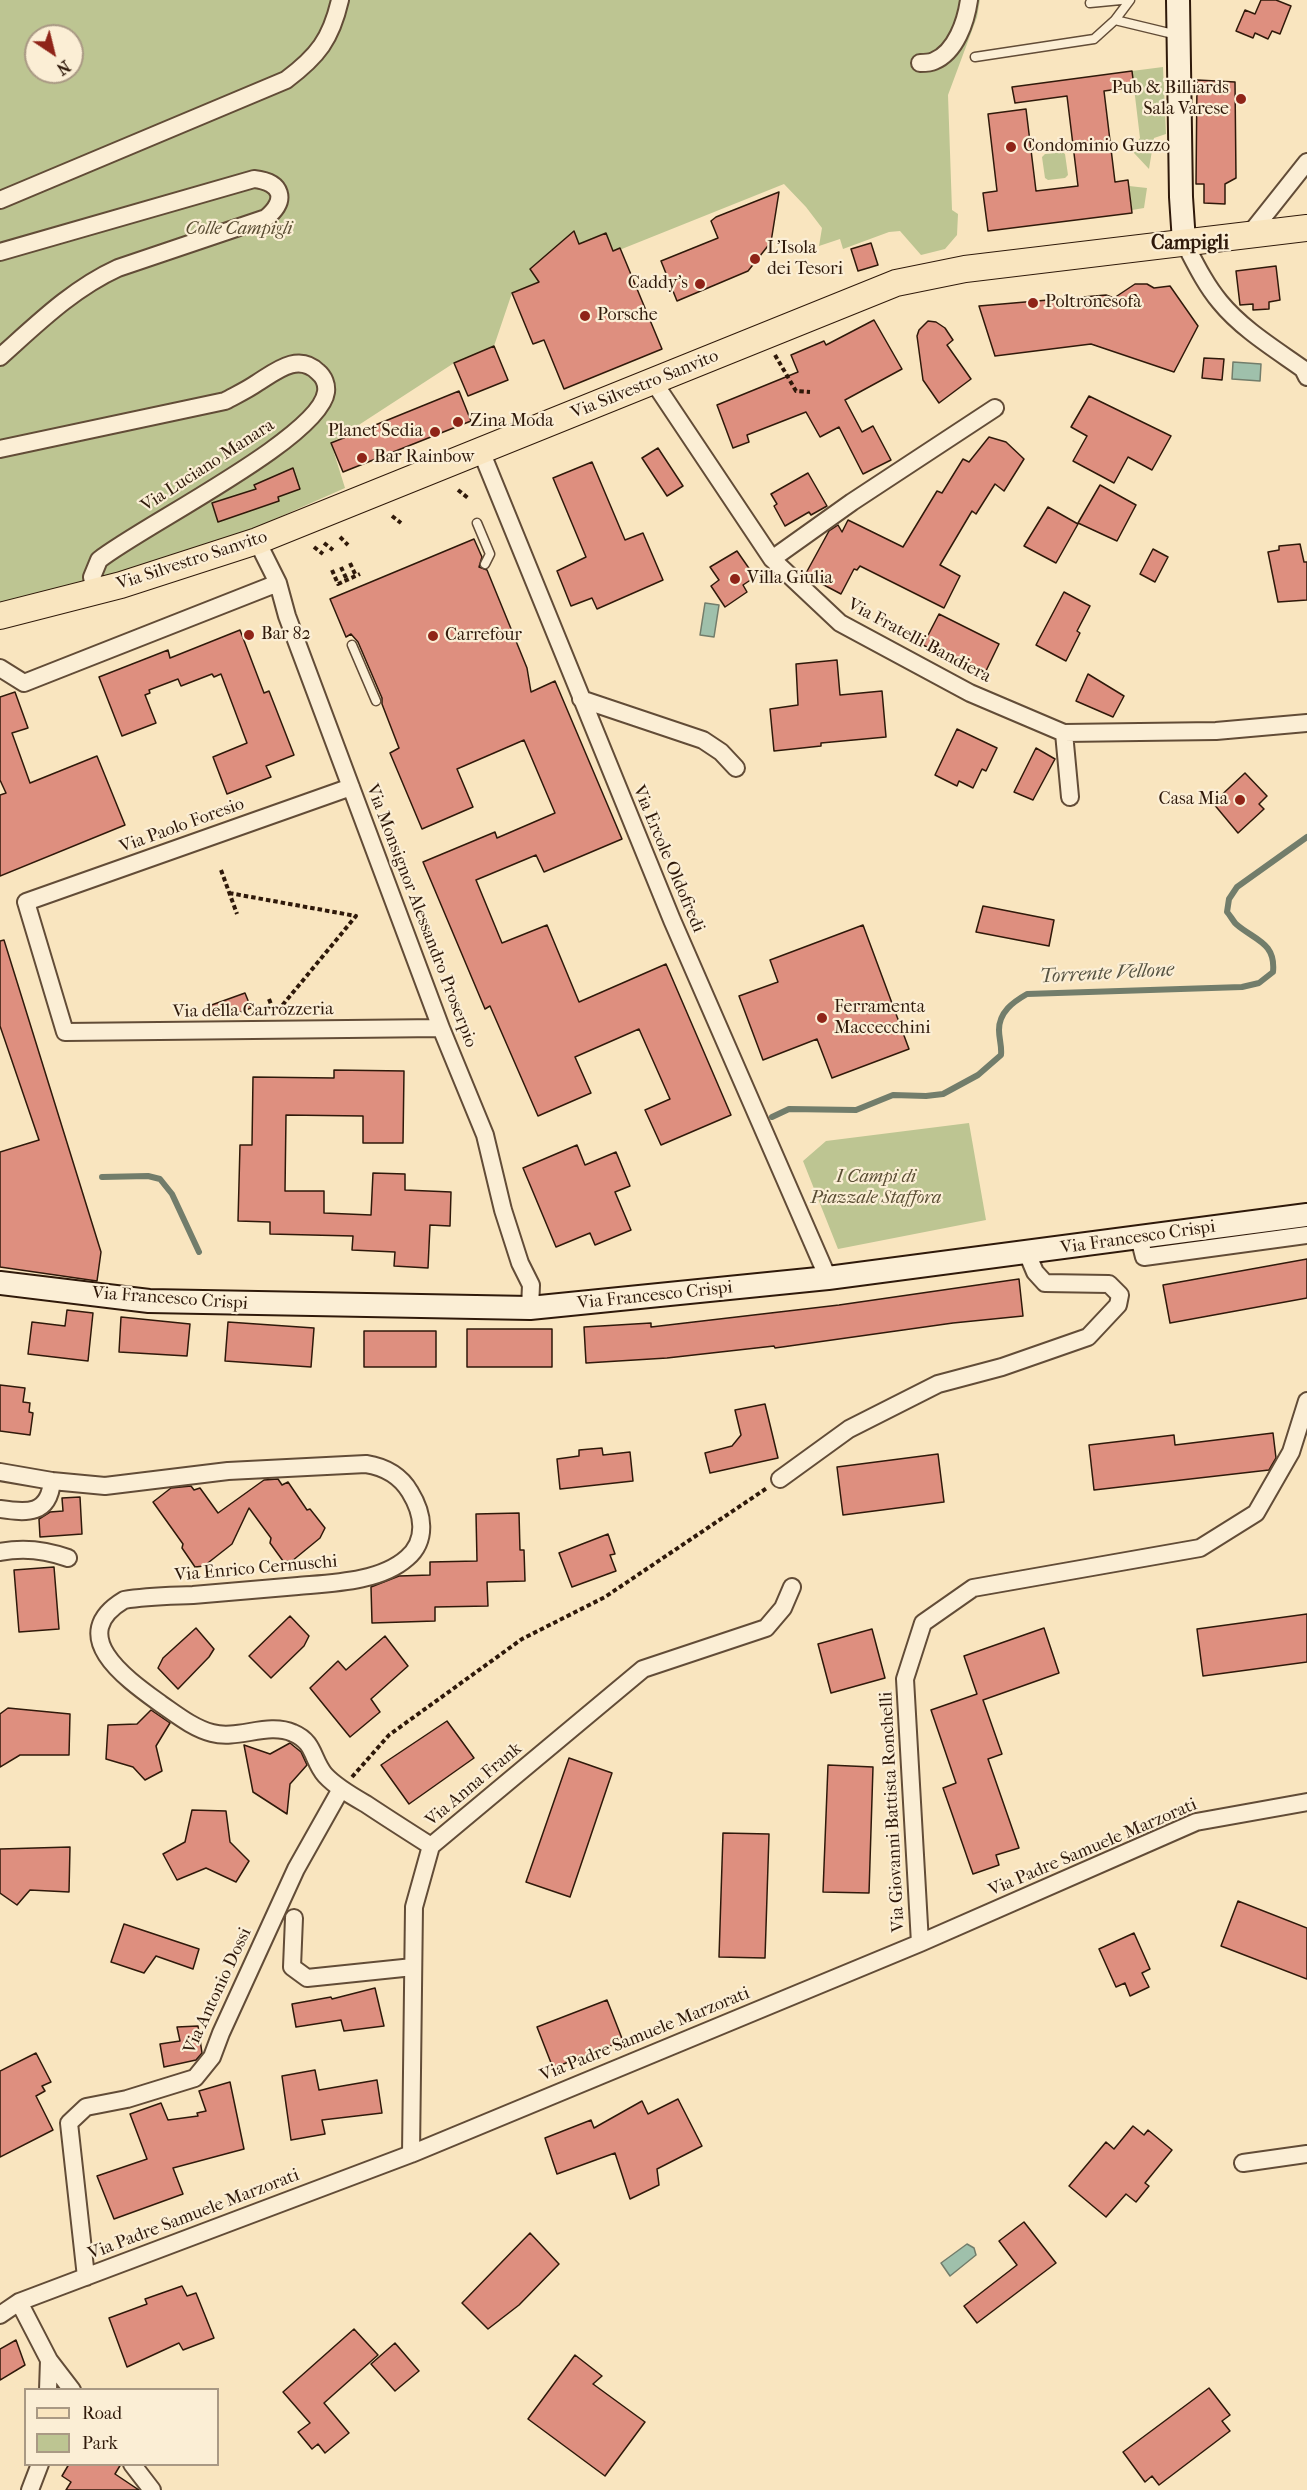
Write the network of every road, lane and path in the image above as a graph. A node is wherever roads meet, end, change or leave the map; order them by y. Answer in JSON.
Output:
{"nodes":[{"id":1,"x":340,"y":0,"type":"edge"},
{"id":2,"x":969,"y":0,"type":"edge"},
{"id":3,"x":1121,"y":0,"type":"edge"},
{"id":4,"x":1130,"y":0,"type":"edge"},
{"id":5,"x":1178,"y":0,"type":"edge"},
{"id":6,"x":1090,"y":3,"type":"dead end"},
{"id":7,"x":1115,"y":20,"type":"junction"},
{"id":8,"x":1169,"y":33,"type":"dead end"},
{"id":9,"x":975,"y":57,"type":"dead end"},
{"id":10,"x":920,"y":63,"type":"dead end"},
{"id":11,"x":1307,"y":162,"type":"edge"},
{"id":12,"x":0,"y":200,"type":"edge"},
{"id":13,"x":1307,"y":228,"type":"edge"},
{"id":14,"x":1249,"y":235,"type":"junction"},
{"id":15,"x":1184,"y":242,"type":"junction"},
{"id":16,"x":0,"y":252,"type":"edge"},
{"id":17,"x":772,"y":350,"type":"dead end"},
{"id":18,"x":0,"y":357,"type":"edge"},
{"id":19,"x":1307,"y":377,"type":"edge"},
{"id":20,"x":653,"y":381,"type":"junction"},
{"id":21,"x":810,"y":392,"type":"dead end"},
{"id":22,"x":995,"y":408,"type":"dead end"},
{"id":23,"x":0,"y":449,"type":"edge"},
{"id":24,"x":481,"y":451,"type":"junction"},
{"id":25,"x":458,"y":490,"type":"dead end"},
{"id":26,"x":468,"y":498,"type":"dead end"},
{"id":27,"x":392,"y":516,"type":"dead end"},
{"id":28,"x":477,"y":523,"type":"dead end"},
{"id":29,"x":401,"y":524,"type":"dead end"},
{"id":30,"x":339,"y":537,"type":"dead end"},
{"id":31,"x":257,"y":541,"type":"junction"},
{"id":32,"x":324,"y":543,"type":"dead end"},
{"id":33,"x":348,"y":545,"type":"dead end"},
{"id":34,"x":314,"y":547,"type":"dead end"},
{"id":35,"x":333,"y":550,"type":"dead end"},
{"id":36,"x":323,"y":554,"type":"dead end"},
{"id":37,"x":772,"y":559,"type":"junction"},
{"id":38,"x":350,"y":563,"type":"dead end"},
{"id":39,"x":485,"y":564,"type":"dead end"},
{"id":40,"x":341,"y":567,"type":"dead end"},
{"id":41,"x":332,"y":570,"type":"dead end"},
{"id":42,"x":347,"y":580,"type":"junction"},
{"id":43,"x":278,"y":583,"type":"junction"},
{"id":44,"x":95,"y":592,"type":"junction"},
{"id":45,"x":0,"y":616,"type":"edge"},
{"id":46,"x":352,"y":645,"type":"dead end"},
{"id":47,"x":0,"y":668,"type":"edge"},
{"id":48,"x":581,"y":699,"type":"junction"},
{"id":49,"x":376,"y":701,"type":"dead end"},
{"id":50,"x":1307,"y":723,"type":"edge"},
{"id":51,"x":1064,"y":733,"type":"junction"},
{"id":52,"x":736,"y":768,"type":"dead end"},
{"id":53,"x":351,"y":787,"type":"junction"},
{"id":54,"x":1070,"y":797,"type":"dead end"},
{"id":55,"x":221,"y":870,"type":"dead end"},
{"id":56,"x":229,"y":893,"type":"junction"},
{"id":57,"x":237,"y":914,"type":"dead end"},
{"id":58,"x":275,"y":1015,"type":"dead end"},
{"id":59,"x":441,"y":1028,"type":"junction"},
{"id":60,"x":65,"y":1032,"type":"joint"},
{"id":61,"x":1307,"y":1215,"type":"edge"},
{"id":62,"x":1307,"y":1235,"type":"edge"},
{"id":63,"x":1139,"y":1237,"type":"junction"},
{"id":64,"x":1027,"y":1253,"type":"junction"},
{"id":65,"x":828,"y":1278,"type":"junction"},
{"id":66,"x":0,"y":1283,"type":"edge"},
{"id":67,"x":530,"y":1308,"type":"junction"},
{"id":68,"x":1307,"y":1401,"type":"edge"},
{"id":69,"x":0,"y":1472,"type":"edge"},
{"id":70,"x":780,"y":1479,"type":"joint"},
{"id":71,"x":52,"y":1481,"type":"junction"},
{"id":72,"x":0,"y":1509,"type":"edge"},
{"id":73,"x":0,"y":1552,"type":"edge"},
{"id":74,"x":68,"y":1558,"type":"dead end"},
{"id":75,"x":792,"y":1587,"type":"dead end"},
{"id":76,"x":341,"y":1789,"type":"junction"},
{"id":77,"x":1307,"y":1802,"type":"edge"},
{"id":78,"x":431,"y":1846,"type":"junction"},
{"id":79,"x":294,"y":1918,"type":"dead end"},
{"id":80,"x":920,"y":1943,"type":"junction"},
{"id":81,"x":413,"y":1967,"type":"junction"},
{"id":82,"x":411,"y":2154,"type":"junction"},
{"id":83,"x":1307,"y":2154,"type":"edge"},
{"id":84,"x":1243,"y":2163,"type":"dead end"},
{"id":85,"x":86,"y":2277,"type":"junction"},
{"id":86,"x":19,"y":2302,"type":"junction"},
{"id":87,"x":0,"y":2315,"type":"edge"},
{"id":88,"x":49,"y":2360,"type":"junction"},
{"id":89,"x":48,"y":2388,"type":"edge"},
{"id":90,"x":70,"y":2388,"type":"edge"},
{"id":91,"x":39,"y":2466,"type":"edge"},
{"id":92,"x":134,"y":2466,"type":"edge"},
{"id":93,"x":30,"y":2490,"type":"edge"},
{"id":94,"x":152,"y":2490,"type":"edge"}],
"edges":[{"from":1,"to":12,"type":"street"},
{"from":2,"to":10,"type":"street"},
{"from":3,"to":6,"type":"lane"},
{"from":4,"to":7,"type":"lane"},
{"from":5,"to":15,"type":"street"},
{"from":7,"to":8,"type":"lane"},
{"from":7,"to":9,"type":"lane"},
{"from":11,"to":14,"type":"street"},
{"from":13,"to":14,"type":"main road","name":"Via Silvestro Sanvito"},
{"from":14,"to":15,"type":"main road","name":"Via Silvestro Sanvito"},
{"from":15,"to":19,"type":"street"},
{"from":15,"to":20,"type":"main road","name":"Via Silvestro Sanvito"},
{"from":16,"to":18,"type":"street"},
{"from":17,"to":21,"type":"path"},
{"from":20,"to":24,"type":"main road","name":"Via Silvestro Sanvito"},
{"from":20,"to":37,"type":"street","name":"Via Fratelli Bandiera"},
{"from":22,"to":37,"type":"street"},
{"from":23,"to":44,"type":"street","name":"Via Luciano Manara"},
{"from":24,"to":31,"type":"main road","name":"Via Silvestro Sanvito"},
{"from":24,"to":48,"type":"street","name":"Via Ercole Oldofredi"},
{"from":25,"to":26,"type":"path"},
{"from":27,"to":29,"type":"path"},
{"from":28,"to":39,"type":"lane"},
{"from":30,"to":33,"type":"path"},
{"from":31,"to":43,"type":"street","name":"Via Monsignor Alessandro Proserpio"},
{"from":31,"to":44,"type":"main road","name":"Via Silvestro Sanvito"},
{"from":32,"to":35,"type":"path"},
{"from":34,"to":36,"type":"path"},
{"from":37,"to":51,"type":"street","name":"Via Fratelli Bandiera"},
{"from":38,"to":42,"type":"path"},
{"from":40,"to":42,"type":"path"},
{"from":41,"to":42,"type":"path"},
{"from":43,"to":47,"type":"street"},
{"from":43,"to":53,"type":"street","name":"Via Monsignor Alessandro Proserpio"},
{"from":44,"to":45,"type":"main road","name":"Via Silvestro Sanvito"},
{"from":46,"to":49,"type":"lane"},
{"from":48,"to":52,"type":"street"},
{"from":48,"to":65,"type":"street","name":"Via Ercole Oldofredi"},
{"from":50,"to":51,"type":"street","name":"Via Fratelli Bandiera"},
{"from":51,"to":54,"type":"street"},
{"from":53,"to":59,"type":"street","name":"Via Monsignor Alessandro Proserpio"},
{"from":53,"to":60,"type":"street","name":"Via Paolo Foresio"},
{"from":55,"to":56,"type":"path"},
{"from":56,"to":57,"type":"path"},
{"from":56,"to":58,"type":"path"},
{"from":59,"to":60,"type":"street","name":"Via della Carrozzeria"},
{"from":59,"to":67,"type":"street","name":"Via Monsignor Alessandro Proserpio"},
{"from":61,"to":63,"type":"street","name":"Via Francesco Crispi"},
{"from":62,"to":63,"type":"street"},
{"from":63,"to":64,"type":"street","name":"Via Francesco Crispi"},
{"from":64,"to":65,"type":"street","name":"Via Francesco Crispi"},
{"from":64,"to":70,"type":"street"},
{"from":65,"to":67,"type":"street","name":"Via Francesco Crispi"},
{"from":66,"to":67,"type":"street","name":"Via Francesco Crispi"},
{"from":68,"to":80,"type":"street","name":"Via Giovanni Battista Ronchelli"},
{"from":69,"to":71,"type":"street","name":"Via Enrico Cernuschi"},
{"from":70,"to":76,"type":"path"},
{"from":71,"to":72,"type":"street"},
{"from":71,"to":76,"type":"street","name":"Via Enrico Cernuschi"},
{"from":73,"to":74,"type":"street"},
{"from":75,"to":78,"type":"street","name":"Via Anna Frank"},
{"from":76,"to":78,"type":"street","name":"Via Enrico Cernuschi"},
{"from":76,"to":85,"type":"street","name":"Via Antonio Dossi"},
{"from":77,"to":80,"type":"street","name":"Via Padre Samuele Marzorati"},
{"from":78,"to":81,"type":"street","name":"Via Anna Frank"},
{"from":79,"to":81,"type":"street"},
{"from":80,"to":82,"type":"street","name":"Via Padre Samuele Marzorati"},
{"from":81,"to":82,"type":"street","name":"Via Anna Frank"},
{"from":82,"to":85,"type":"street","name":"Via Padre Samuele Marzorati"},
{"from":83,"to":84,"type":"street"},
{"from":85,"to":86,"type":"street","name":"Via Padre Samuele Marzorati"},
{"from":86,"to":87,"type":"street","name":"Via Padre Samuele Marzorati"},
{"from":86,"to":88,"type":"street"},
{"from":88,"to":89,"type":"street"},
{"from":88,"to":90,"type":"street"},
{"from":91,"to":93,"type":"street"},
{"from":92,"to":94,"type":"street"}]}
